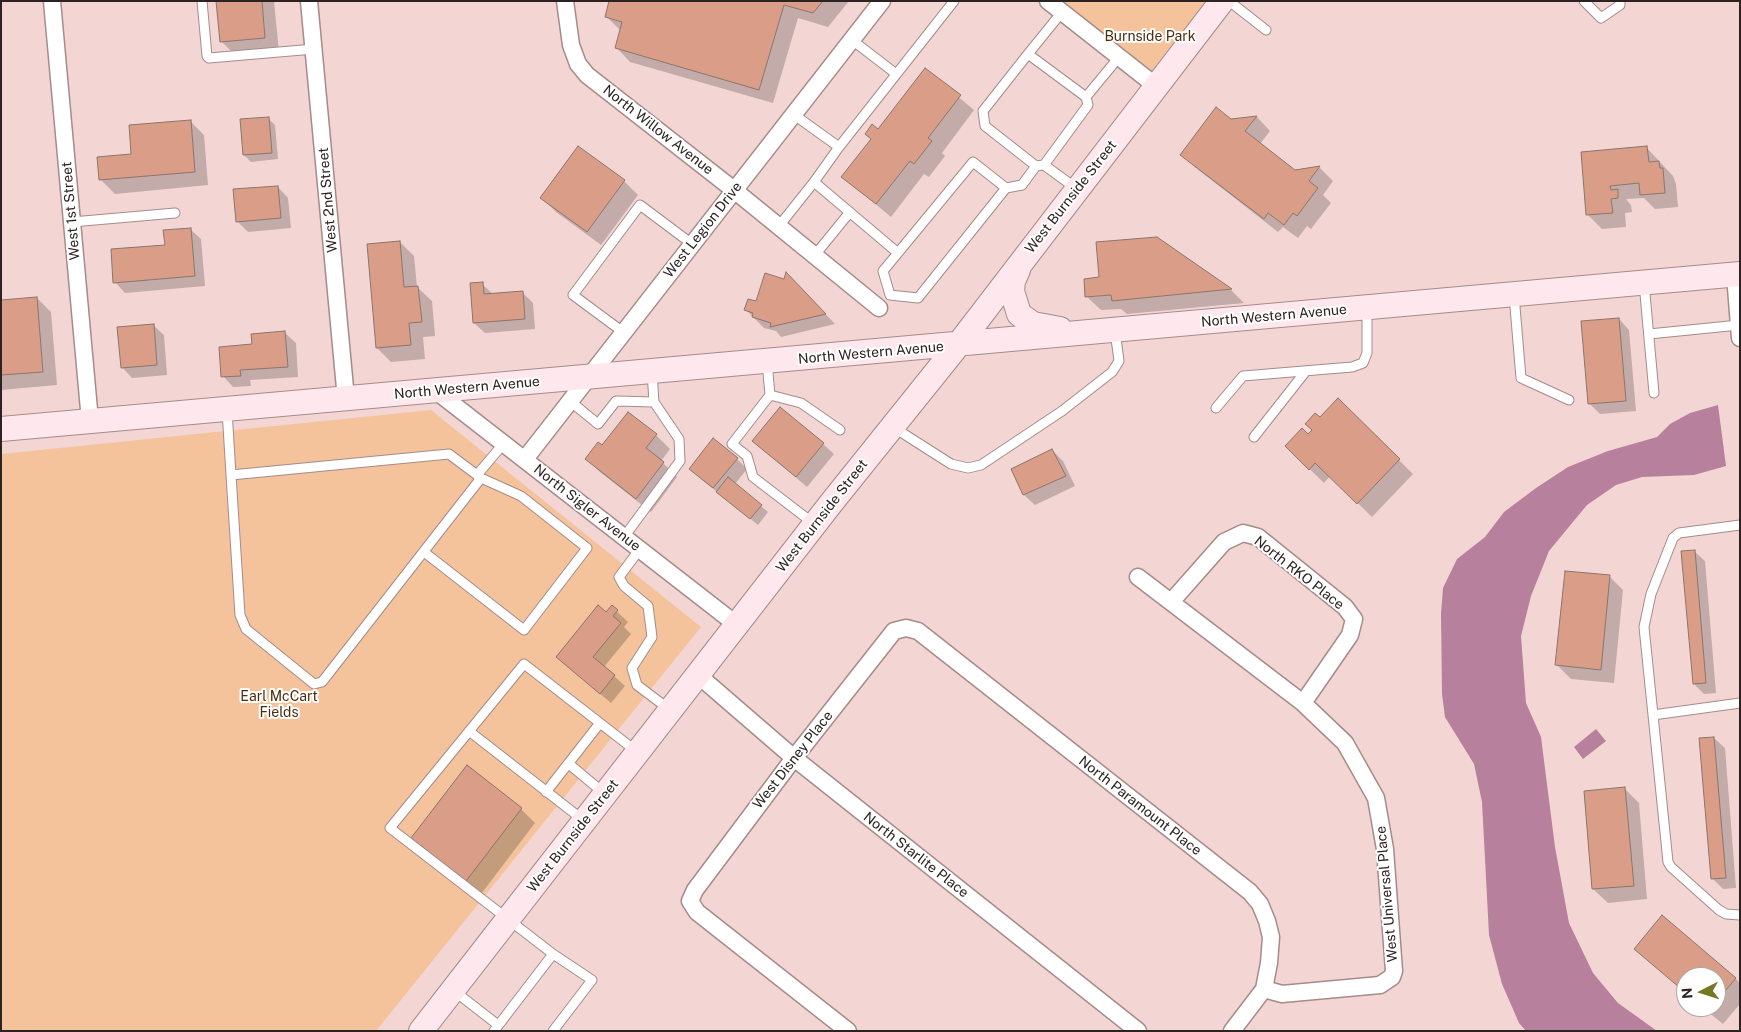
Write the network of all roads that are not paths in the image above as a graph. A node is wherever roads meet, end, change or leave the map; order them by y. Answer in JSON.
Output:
{"nodes":[{"id":1,"x":52,"y":1,"type":"edge"},
{"id":2,"x":202,"y":1,"type":"edge"},
{"id":3,"x":310,"y":1,"type":"edge"},
{"id":4,"x":566,"y":1,"type":"edge"},
{"id":5,"x":882,"y":1,"type":"edge"},
{"id":6,"x":954,"y":1,"type":"edge"},
{"id":7,"x":1048,"y":1,"type":"edge"},
{"id":8,"x":1222,"y":1,"type":"edge"},
{"id":9,"x":1229,"y":1,"type":"edge"},
{"id":10,"x":1584,"y":1,"type":"edge"},
{"id":11,"x":1620,"y":1,"type":"edge"},
{"id":12,"x":1062,"y":12,"type":"junction"},
{"id":13,"x":1266,"y":30,"type":"dead end"},
{"id":14,"x":852,"y":40,"type":"junction"},
{"id":15,"x":314,"y":49,"type":"junction"},
{"id":16,"x":1028,"y":54,"type":"junction"},
{"id":17,"x":1119,"y":57,"type":"junction"},
{"id":18,"x":895,"y":73,"type":"junction"},
{"id":19,"x":1156,"y":86,"type":"junction"},
{"id":20,"x":1086,"y":97,"type":"junction"},
{"id":21,"x":793,"y":114,"type":"junction"},
{"id":22,"x":839,"y":147,"type":"junction"},
{"id":23,"x":1040,"y":165,"type":"junction"},
{"id":24,"x":814,"y":182,"type":"junction"},
{"id":25,"x":1006,"y":188,"type":"junction"},
{"id":26,"x":1077,"y":189,"type":"junction"},
{"id":27,"x":734,"y":190,"type":"junction"},
{"id":28,"x":850,"y":212,"type":"junction"},
{"id":29,"x":174,"y":213,"type":"dead end"},
{"id":30,"x":72,"y":222,"type":"junction"},
{"id":31,"x":779,"y":226,"type":"junction"},
{"id":32,"x":692,"y":244,"type":"junction"},
{"id":33,"x":898,"y":253,"type":"junction"},
{"id":34,"x":815,"y":255,"type":"junction"},
{"id":35,"x":1023,"y":259,"type":"junction"},
{"id":36,"x":1737,"y":275,"type":"edge"},
{"id":37,"x":1644,"y":283,"type":"junction"},
{"id":38,"x":1514,"y":295,"type":"junction"},
{"id":39,"x":884,"y":302,"type":"junction"},
{"id":40,"x":1367,"y":308,"type":"junction"},
{"id":41,"x":1739,"y":331,"type":"edge"},
{"id":42,"x":623,"y":332,"type":"junction"},
{"id":43,"x":1104,"y":332,"type":"junction"},
{"id":44,"x":1649,"y":334,"type":"junction"},
{"id":45,"x":958,"y":345,"type":"junction"},
{"id":46,"x":767,"y":362,"type":"junction"},
{"id":47,"x":1306,"y":371,"type":"junction"},
{"id":48,"x":652,"y":372,"type":"junction"},
{"id":49,"x":588,"y":377,"type":"junction"},
{"id":50,"x":436,"y":391,"type":"junction"},
{"id":51,"x":1654,"y":393,"type":"dead end"},
{"id":52,"x":770,"y":395,"type":"junction"},
{"id":53,"x":346,"y":399,"type":"junction"},
{"id":54,"x":1569,"y":400,"type":"dead end"},
{"id":55,"x":570,"y":401,"type":"junction"},
{"id":56,"x":654,"y":402,"type":"junction"},
{"id":57,"x":1216,"y":408,"type":"dead end"},
{"id":58,"x":227,"y":409,"type":"junction"},
{"id":59,"x":90,"y":421,"type":"junction"},
{"id":60,"x":893,"y":426,"type":"junction"},
{"id":61,"x":1,"y":430,"type":"edge"},
{"id":62,"x":840,"y":430,"type":"dead end"},
{"id":63,"x":1254,"y":436,"type":"dead end"},
{"id":64,"x":504,"y":443,"type":"junction"},
{"id":65,"x":524,"y":459,"type":"junction"},
{"id":66,"x":231,"y":475,"type":"junction"},
{"id":67,"x":479,"y":477,"type":"junction"},
{"id":68,"x":815,"y":524,"type":"junction"},
{"id":69,"x":1740,"y":525,"type":"edge"},
{"id":70,"x":624,"y":537,"type":"junction"},
{"id":71,"x":640,"y":549,"type":"junction"},
{"id":72,"x":424,"y":552,"type":"junction"},
{"id":73,"x":1138,"y":577,"type":"dead end"},
{"id":74,"x":1171,"y":602,"type":"junction"},
{"id":75,"x":737,"y":625,"type":"junction"},
{"id":76,"x":906,"y":628,"type":"joint"},
{"id":77,"x":698,"y":675,"type":"junction"},
{"id":78,"x":1303,"y":703,"type":"junction"},
{"id":79,"x":1740,"y":704,"type":"edge"},
{"id":80,"x":671,"y":710,"type":"junction"},
{"id":81,"x":1653,"y":714,"type":"junction"},
{"id":82,"x":600,"y":723,"type":"junction"},
{"id":83,"x":469,"y":732,"type":"junction"},
{"id":84,"x":638,"y":752,"type":"junction"},
{"id":85,"x":794,"y":758,"type":"junction"},
{"id":86,"x":569,"y":764,"type":"junction"},
{"id":87,"x":546,"y":792,"type":"junction"},
{"id":88,"x":605,"y":794,"type":"junction"},
{"id":89,"x":584,"y":822,"type":"junction"},
{"id":90,"x":1740,"y":915,"type":"edge"},
{"id":91,"x":508,"y":919,"type":"junction"},
{"id":92,"x":553,"y":954,"type":"junction"},
{"id":93,"x":1264,"y":989,"type":"junction"},
{"id":94,"x":453,"y":990,"type":"junction"},
{"id":95,"x":496,"y":1028,"type":"edge"},
{"id":96,"x":421,"y":1031,"type":"edge"},
{"id":97,"x":553,"y":1031,"type":"edge"},
{"id":98,"x":848,"y":1031,"type":"edge"},
{"id":99,"x":1138,"y":1031,"type":"edge"},
{"id":100,"x":1232,"y":1031,"type":"edge"}],
"edges":[{"from":1,"to":30,"type":"street","name":"West 1st Street"},
{"from":2,"to":15,"type":"lane"},
{"from":3,"to":15,"type":"street","name":"West 2nd Street"},
{"from":4,"to":27,"type":"street","name":"North Willow Avenue"},
{"from":5,"to":14,"type":"street","name":"West Legion Drive"},
{"from":6,"to":18,"type":"lane"},
{"from":7,"to":12,"type":"street"},
{"from":8,"to":19,"type":"street","name":"West Burnside Street"},
{"from":9,"to":13,"type":"lane"},
{"from":10,"to":11,"type":"lane"},
{"from":12,"to":16,"type":"lane"},
{"from":12,"to":17,"type":"street"},
{"from":14,"to":18,"type":"lane"},
{"from":14,"to":21,"type":"street","name":"West Legion Drive"},
{"from":15,"to":53,"type":"street","name":"West 2nd Street"},
{"from":16,"to":20,"type":"lane"},
{"from":16,"to":23,"type":"lane"},
{"from":17,"to":19,"type":"street"},
{"from":17,"to":20,"type":"lane"},
{"from":18,"to":22,"type":"lane"},
{"from":19,"to":26,"type":"street","name":"West Burnside Street"},
{"from":20,"to":23,"type":"lane"},
{"from":21,"to":22,"type":"lane"},
{"from":21,"to":27,"type":"street","name":"West Legion Drive"},
{"from":22,"to":24,"type":"lane"},
{"from":23,"to":25,"type":"lane"},
{"from":23,"to":26,"type":"lane"},
{"from":24,"to":28,"type":"lane"},
{"from":24,"to":31,"type":"lane"},
{"from":25,"to":33,"type":"lane"},
{"from":25,"to":39,"type":"lane"},
{"from":26,"to":35,"type":"street","name":"West Burnside Street"},
{"from":27,"to":31,"type":"street","name":"North Willow Avenue"},
{"from":27,"to":32,"type":"street","name":"West Legion Drive"},
{"from":28,"to":33,"type":"lane"},
{"from":28,"to":34,"type":"lane"},
{"from":29,"to":30,"type":"lane"},
{"from":30,"to":59,"type":"street","name":"West 1st Street"},
{"from":31,"to":34,"type":"street","name":"North Willow Avenue"},
{"from":32,"to":42,"type":"street","name":"West Legion Drive"},
{"from":32,"to":42,"type":"lane"},
{"from":33,"to":39,"type":"lane"},
{"from":34,"to":39,"type":"street","name":"North Willow Avenue"},
{"from":35,"to":43,"type":"street"},
{"from":35,"to":45,"type":"street","name":"West Burnside Street"},
{"from":36,"to":37,"type":"street","name":"North Western Avenue"},
{"from":36,"to":41,"type":"street"},
{"from":37,"to":38,"type":"street","name":"North Western Avenue"},
{"from":37,"to":44,"type":"lane"},
{"from":38,"to":40,"type":"street","name":"North Western Avenue"},
{"from":38,"to":54,"type":"lane"},
{"from":40,"to":43,"type":"street","name":"North Western Avenue"},
{"from":40,"to":47,"type":"lane"},
{"from":41,"to":44,"type":"lane"},
{"from":42,"to":49,"type":"street","name":"West Legion Drive"},
{"from":43,"to":45,"type":"street","name":"North Western Avenue"},
{"from":43,"to":60,"type":"lane"},
{"from":44,"to":51,"type":"lane"},
{"from":45,"to":46,"type":"street","name":"North Western Avenue"},
{"from":45,"to":60,"type":"street","name":"West Burnside Street"},
{"from":46,"to":48,"type":"street","name":"North Western Avenue"},
{"from":46,"to":52,"type":"lane"},
{"from":47,"to":57,"type":"lane"},
{"from":47,"to":63,"type":"lane"},
{"from":48,"to":49,"type":"street","name":"North Western Avenue"},
{"from":48,"to":56,"type":"lane"},
{"from":49,"to":50,"type":"street","name":"North Western Avenue"},
{"from":49,"to":55,"type":"street","name":"West Legion Drive"},
{"from":50,"to":53,"type":"street","name":"North Western Avenue"},
{"from":50,"to":64,"type":"street","name":"North Sigler Avenue"},
{"from":52,"to":62,"type":"lane"},
{"from":52,"to":68,"type":"lane"},
{"from":53,"to":58,"type":"street","name":"North Western Avenue"},
{"from":55,"to":56,"type":"lane"},
{"from":55,"to":65,"type":"street","name":"West Legion Drive"},
{"from":56,"to":70,"type":"lane"},
{"from":58,"to":59,"type":"street","name":"North Western Avenue"},
{"from":58,"to":66,"type":"lane"},
{"from":59,"to":61,"type":"street","name":"North Western Avenue"},
{"from":60,"to":68,"type":"street","name":"West Burnside Street"},
{"from":64,"to":65,"type":"street","name":"North Sigler Avenue"},
{"from":64,"to":67,"type":"lane"},
{"from":65,"to":70,"type":"street","name":"North Sigler Avenue"},
{"from":66,"to":67,"type":"lane"},
{"from":66,"to":72,"type":"lane"},
{"from":67,"to":72,"type":"lane"},
{"from":67,"to":72,"type":"lane"},
{"from":68,"to":75,"type":"street","name":"West Burnside Street"},
{"from":69,"to":81,"type":"lane"},
{"from":70,"to":71,"type":"street","name":"North Sigler Avenue"},
{"from":71,"to":75,"type":"street","name":"North Sigler Avenue"},
{"from":71,"to":80,"type":"lane"},
{"from":73,"to":74,"type":"street","name":"West Universal Place"},
{"from":74,"to":78,"type":"street","name":"West Universal Place"},
{"from":74,"to":78,"type":"street","name":"North RKO Place"},
{"from":75,"to":77,"type":"street","name":"West Burnside Street"},
{"from":76,"to":85,"type":"street","name":"West Disney Place"},
{"from":76,"to":93,"type":"street","name":"North Paramount Place"},
{"from":77,"to":80,"type":"street","name":"West Burnside Street"},
{"from":77,"to":85,"type":"street","name":"North Starlite Place"},
{"from":78,"to":93,"type":"street","name":"West Universal Place"},
{"from":79,"to":81,"type":"lane"},
{"from":80,"to":84,"type":"street","name":"West Burnside Street"},
{"from":81,"to":90,"type":"lane"},
{"from":82,"to":83,"type":"lane"},
{"from":82,"to":84,"type":"lane"},
{"from":82,"to":86,"type":"lane"},
{"from":83,"to":87,"type":"lane"},
{"from":83,"to":91,"type":"lane"},
{"from":84,"to":88,"type":"street","name":"West Burnside Street"},
{"from":85,"to":98,"type":"street","name":"West Disney Place"},
{"from":85,"to":99,"type":"street","name":"North Starlite Place"},
{"from":86,"to":87,"type":"lane"},
{"from":86,"to":88,"type":"lane"},
{"from":87,"to":89,"type":"lane"},
{"from":88,"to":89,"type":"street","name":"West Burnside Street"},
{"from":89,"to":91,"type":"street","name":"West Burnside Street"},
{"from":91,"to":92,"type":"lane"},
{"from":91,"to":94,"type":"street","name":"West Burnside Street"},
{"from":92,"to":95,"type":"lane"},
{"from":92,"to":97,"type":"lane"},
{"from":93,"to":100,"type":"street","name":"North Paramount Place"},
{"from":94,"to":95,"type":"lane"},
{"from":94,"to":96,"type":"street","name":"West Burnside Street"}]}
